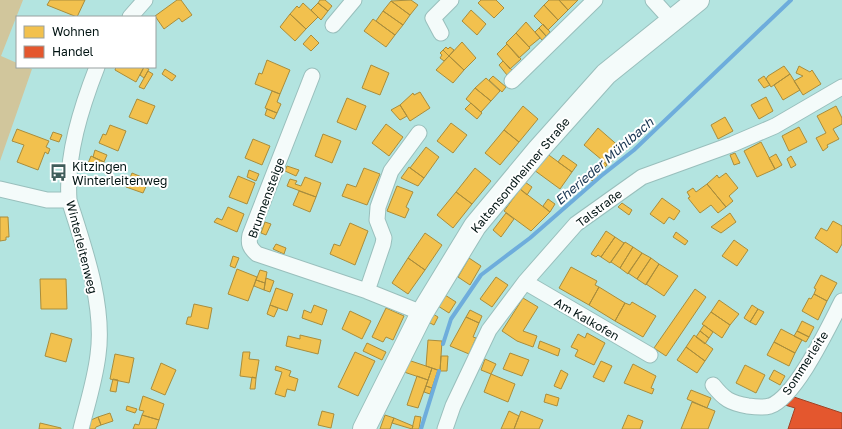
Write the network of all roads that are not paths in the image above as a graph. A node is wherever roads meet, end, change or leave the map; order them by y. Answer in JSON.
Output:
{"nodes":[{"id":1,"x":145,"y":0,"type":"edge"},
{"id":2,"x":354,"y":0,"type":"edge"},
{"id":3,"x":451,"y":0,"type":"edge"},
{"id":4,"x":595,"y":0,"type":"edge"},
{"id":5,"x":653,"y":0,"type":"edge"},
{"id":6,"x":698,"y":0,"type":"edge"},
{"id":7,"x":131,"y":16,"type":"edge"},
{"id":8,"x":672,"y":21,"type":"junction"},
{"id":9,"x":333,"y":25,"type":"dead end"},
{"id":10,"x":441,"y":32,"type":"dead end"},
{"id":11,"x":97,"y":68,"type":"edge"},
{"id":12,"x":312,"y":76,"type":"dead end"},
{"id":13,"x":512,"y":81,"type":"dead end"},
{"id":14,"x":842,"y":87,"type":"edge"},
{"id":15,"x":419,"y":133,"type":"dead end"},
{"id":16,"x":0,"y":189,"type":"edge"},
{"id":17,"x":69,"y":200,"type":"junction"},
{"id":18,"x":525,"y":282,"type":"junction"},
{"id":19,"x":367,"y":291,"type":"junction"},
{"id":20,"x":842,"y":301,"type":"edge"},
{"id":21,"x":422,"y":313,"type":"junction"},
{"id":22,"x":650,"y":355,"type":"dead end"},
{"id":23,"x":713,"y":385,"type":"dead end"},
{"id":24,"x":81,"y":429,"type":"edge"},
{"id":25,"x":364,"y":429,"type":"edge"},
{"id":26,"x":444,"y":429,"type":"edge"}],
"edges":[{"from":1,"to":7,"type":"street"},
{"from":2,"to":9,"type":"street"},
{"from":3,"to":10,"type":"street"},
{"from":4,"to":13,"type":"street"},
{"from":5,"to":8,"type":"street"},
{"from":6,"to":8,"type":"main road","name":"Kaltensondheimer Straße"},
{"from":8,"to":21,"type":"main road","name":"Kaltensondheimer Straße"},
{"from":11,"to":17,"type":"street","name":"Winterleitenweg"},
{"from":12,"to":19,"type":"street","name":"Brunnensteige"},
{"from":14,"to":18,"type":"street","name":"Talstraße"},
{"from":15,"to":19,"type":"street"},
{"from":16,"to":17,"type":"street"},
{"from":17,"to":24,"type":"street","name":"Winterleitenweg"},
{"from":18,"to":22,"type":"street","name":"Am Kalkofen"},
{"from":18,"to":26,"type":"street","name":"Talstraße"},
{"from":19,"to":21,"type":"street","name":"Brunnensteige"},
{"from":20,"to":23,"type":"street","name":"Sommerleite"},
{"from":21,"to":25,"type":"main road","name":"Kaltensondheimer Straße"}]}
